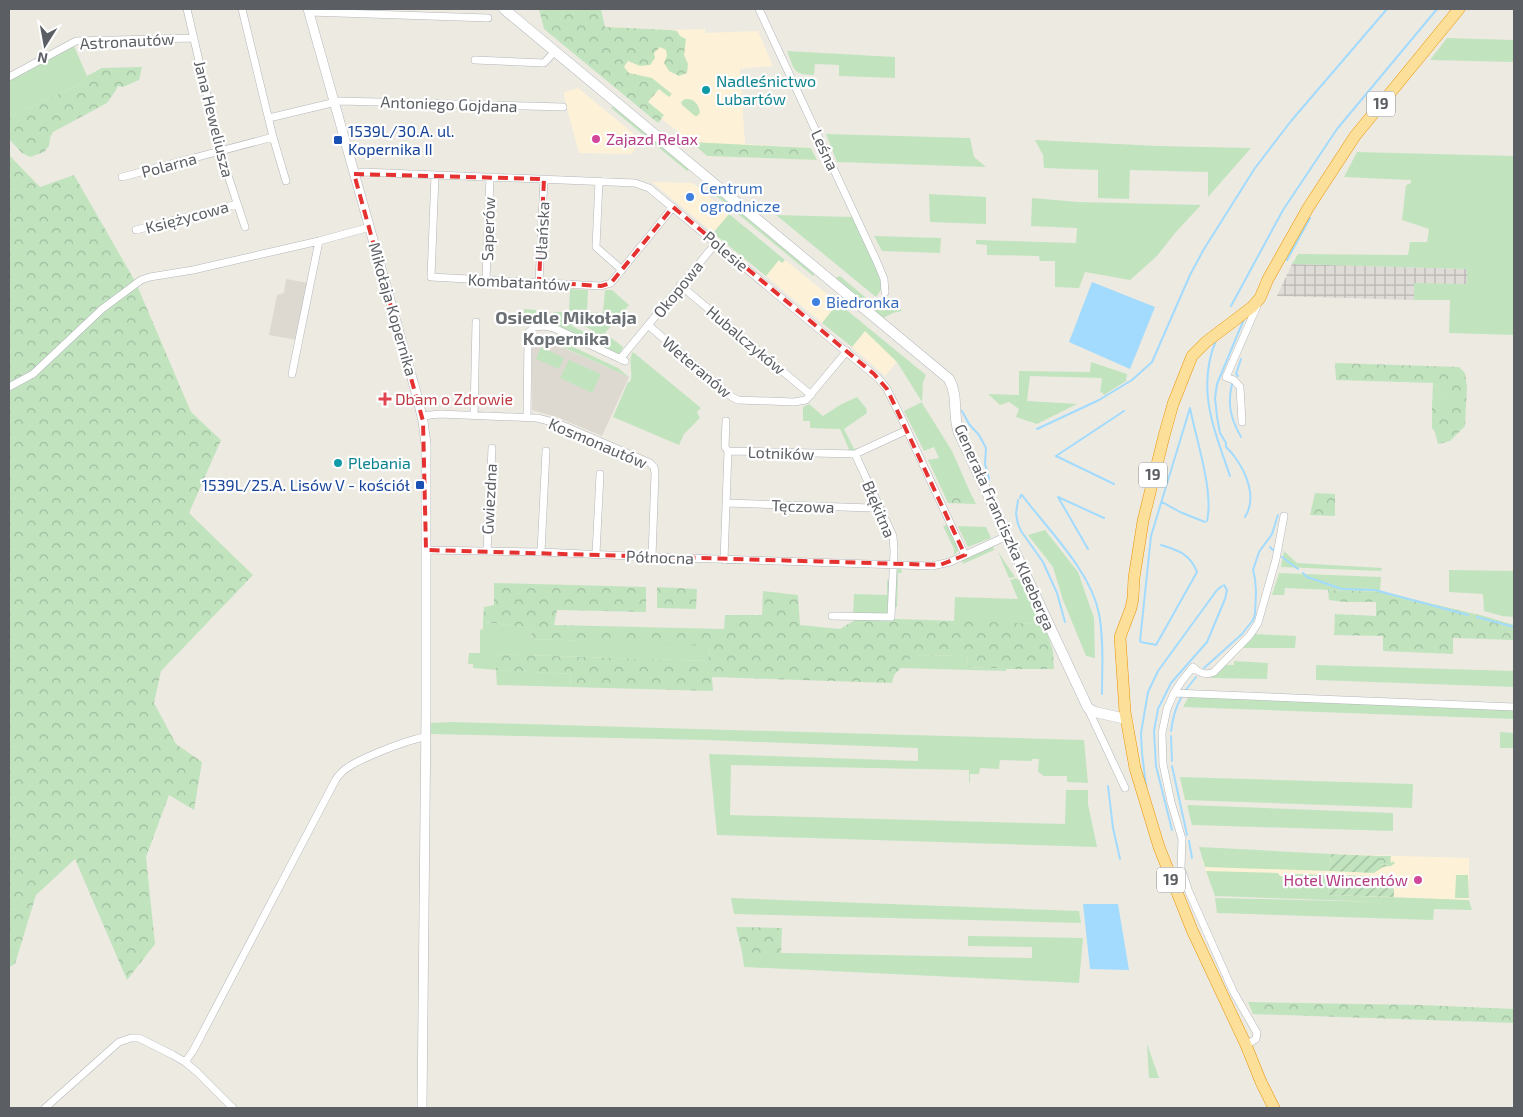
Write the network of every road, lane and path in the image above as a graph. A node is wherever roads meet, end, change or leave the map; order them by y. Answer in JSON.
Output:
{"nodes":[{"id":1,"x":187,"y":9,"type":"edge"},
{"id":2,"x":242,"y":9,"type":"edge"},
{"id":3,"x":504,"y":9,"type":"edge"},
{"id":4,"x":759,"y":9,"type":"edge"},
{"id":5,"x":1459,"y":9,"type":"edge"},
{"id":6,"x":309,"y":11,"type":"edge"},
{"id":7,"x":488,"y":18,"type":"dead end"},
{"id":8,"x":194,"y":38,"type":"junction"},
{"id":9,"x":555,"y":51,"type":"junction"},
{"id":10,"x":475,"y":60,"type":"dead end"},
{"id":11,"x":9,"y":77,"type":"edge"},
{"id":12,"x":334,"y":102,"type":"junction"},
{"id":13,"x":563,"y":107,"type":"dead end"},
{"id":14,"x":269,"y":118,"type":"junction"},
{"id":15,"x":273,"y":138,"type":"junction"},
{"id":16,"x":220,"y":151,"type":"junction"},
{"id":17,"x":354,"y":174,"type":"junction"},
{"id":18,"x":435,"y":175,"type":"junction"},
{"id":19,"x":122,"y":177,"type":"dead end"},
{"id":20,"x":490,"y":177,"type":"junction"},
{"id":21,"x":544,"y":179,"type":"junction"},
{"id":22,"x":286,"y":181,"type":"dead end"},
{"id":23,"x":599,"y":181,"type":"junction"},
{"id":24,"x":237,"y":204,"type":"junction"},
{"id":25,"x":673,"y":208,"type":"junction"},
{"id":26,"x":245,"y":227,"type":"dead end"},
{"id":27,"x":370,"y":227,"type":"junction"},
{"id":28,"x":136,"y":230,"type":"dead end"},
{"id":29,"x":319,"y":241,"type":"junction"},
{"id":30,"x":716,"y":242,"type":"junction"},
{"id":31,"x":622,"y":270,"type":"junction"},
{"id":32,"x":486,"y":280,"type":"junction"},
{"id":33,"x":539,"y":282,"type":"junction"},
{"id":34,"x":680,"y":285,"type":"junction"},
{"id":35,"x":885,"y":292,"type":"dead end"},
{"id":36,"x":1260,"y":298,"type":"junction"},
{"id":37,"x":476,"y":322,"type":"dead end"},
{"id":38,"x":648,"y":325,"type":"junction"},
{"id":39,"x":847,"y":351,"type":"junction"},
{"id":40,"x":292,"y":374,"type":"dead end"},
{"id":41,"x":9,"y":388,"type":"edge"},
{"id":42,"x":811,"y":395,"type":"junction"},
{"id":43,"x":474,"y":415,"type":"junction"},
{"id":44,"x":422,"y":416,"type":"junction"},
{"id":45,"x":527,"y":417,"type":"junction"},
{"id":46,"x":726,"y":421,"type":"dead end"},
{"id":47,"x":1242,"y":422,"type":"dead end"},
{"id":48,"x":907,"y":430,"type":"junction"},
{"id":49,"x":492,"y":448,"type":"dead end"},
{"id":50,"x":546,"y":451,"type":"dead end"},
{"id":51,"x":728,"y":451,"type":"junction"},
{"id":52,"x":855,"y":454,"type":"junction"},
{"id":53,"x":600,"y":474,"type":"dead end"},
{"id":54,"x":726,"y":503,"type":"junction"},
{"id":55,"x":879,"y":507,"type":"junction"},
{"id":56,"x":1284,"y":516,"type":"dead end"},
{"id":57,"x":1007,"y":536,"type":"junction"},
{"id":58,"x":426,"y":550,"type":"junction"},
{"id":59,"x":487,"y":551,"type":"junction"},
{"id":60,"x":541,"y":552,"type":"junction"},
{"id":61,"x":596,"y":554,"type":"junction"},
{"id":62,"x":965,"y":555,"type":"junction"},
{"id":63,"x":652,"y":557,"type":"junction"},
{"id":64,"x":724,"y":560,"type":"junction"},
{"id":65,"x":893,"y":565,"type":"junction"},
{"id":66,"x":832,"y":616,"type":"dead end"},
{"id":67,"x":1174,"y":693,"type":"junction"},
{"id":68,"x":1514,"y":707,"type":"edge"},
{"id":69,"x":1088,"y":708,"type":"junction"},
{"id":70,"x":1126,"y":719,"type":"junction"},
{"id":71,"x":426,"y":737,"type":"junction"},
{"id":72,"x":1125,"y":788,"type":"dead end"},
{"id":73,"x":1246,"y":1045,"type":"junction"},
{"id":74,"x":185,"y":1062,"type":"junction"},
{"id":75,"x":46,"y":1108,"type":"edge"},
{"id":76,"x":233,"y":1108,"type":"edge"},
{"id":77,"x":422,"y":1108,"type":"edge"},
{"id":78,"x":1274,"y":1108,"type":"edge"}],
"edges":[{"from":1,"to":8,"type":"street","name":"Jana Heweliusza"},
{"from":2,"to":14,"type":"street"},
{"from":3,"to":9,"type":"main road","name":"Generała Franciszka Kleeberga"},
{"from":4,"to":35,"type":"street","name":"Leśna"},
{"from":5,"to":36,"type":"highway","number":"19"},
{"from":6,"to":7,"type":"street"},
{"from":6,"to":12,"type":"street","name":"Mikołaja Kopernika"},
{"from":8,"to":11,"type":"street","name":"Astronautów"},
{"from":8,"to":16,"type":"street","name":"Jana Heweliusza"},
{"from":9,"to":10,"type":"street"},
{"from":9,"to":57,"type":"main road","name":"Generała Franciszka Kleeberga"},
{"from":12,"to":13,"type":"street","name":"Antoniego Gojdana"},
{"from":12,"to":14,"type":"street"},
{"from":12,"to":17,"type":"street","name":"Mikołaja Kopernika"},
{"from":14,"to":15,"type":"street"},
{"from":15,"to":16,"type":"street","name":"Polarna"},
{"from":15,"to":22,"type":"street"},
{"from":16,"to":19,"type":"street","name":"Polarna"},
{"from":16,"to":24,"type":"street","name":"Jana Heweliusza"},
{"from":17,"to":18,"type":"street","name":"Polesie"},
{"from":17,"to":27,"type":"street","name":"Mikołaja Kopernika"},
{"from":18,"to":20,"type":"street","name":"Polesie"},
{"from":18,"to":32,"type":"street","name":"Kombatantów"},
{"from":20,"to":21,"type":"street","name":"Polesie"},
{"from":20,"to":32,"type":"street","name":"Saperów"},
{"from":21,"to":23,"type":"street","name":"Polesie"},
{"from":21,"to":33,"type":"street","name":"Ułańska"},
{"from":23,"to":25,"type":"street","name":"Polesie"},
{"from":23,"to":31,"type":"street"},
{"from":24,"to":26,"type":"street","name":"Jana Heweliusza"},
{"from":24,"to":28,"type":"street","name":"Księżycowa"},
{"from":25,"to":30,"type":"street","name":"Polesie"},
{"from":25,"to":31,"type":"street","name":"Kombatantów"},
{"from":27,"to":29,"type":"street"},
{"from":27,"to":44,"type":"street","name":"Mikołaja Kopernika"},
{"from":29,"to":40,"type":"street"},
{"from":29,"to":41,"type":"street"},
{"from":30,"to":34,"type":"street","name":"Okopowa"},
{"from":30,"to":39,"type":"street","name":"Polesie"},
{"from":31,"to":33,"type":"street","name":"Kombatantów"},
{"from":32,"to":33,"type":"street","name":"Kombatantów"},
{"from":34,"to":38,"type":"street","name":"Okopowa"},
{"from":34,"to":42,"type":"street","name":"Hubalczyków"},
{"from":36,"to":47,"type":"street"},
{"from":36,"to":70,"type":"highway","number":"19"},
{"from":37,"to":43,"type":"street"},
{"from":38,"to":42,"type":"street","name":"Weteranów"},
{"from":38,"to":45,"type":"street","name":"Okopowa"},
{"from":39,"to":42,"type":"street"},
{"from":39,"to":48,"type":"street","name":"Polesie"},
{"from":43,"to":44,"type":"street","name":"Kosmonautów"},
{"from":43,"to":45,"type":"street","name":"Kosmonautów"},
{"from":44,"to":58,"type":"street","name":"Mikołaja Kopernika"},
{"from":45,"to":63,"type":"street","name":"Kosmonautów"},
{"from":46,"to":51,"type":"street"},
{"from":48,"to":52,"type":"street","name":"Lotników"},
{"from":48,"to":62,"type":"street","name":"Polesie"},
{"from":49,"to":59,"type":"street","name":"Gwiezdna"},
{"from":50,"to":60,"type":"street"},
{"from":51,"to":52,"type":"street","name":"Lotników"},
{"from":51,"to":54,"type":"street","name":"Lotników"},
{"from":52,"to":55,"type":"street","name":"Błękitna"},
{"from":53,"to":61,"type":"street"},
{"from":54,"to":55,"type":"street","name":"Tęczowa"},
{"from":54,"to":64,"type":"street","name":"Lotników"},
{"from":55,"to":65,"type":"street","name":"Błękitna"},
{"from":56,"to":67,"type":"street"},
{"from":57,"to":62,"type":"street","name":"Północna"},
{"from":57,"to":69,"type":"main road","name":"Generała Franciszka Kleeberga"},
{"from":58,"to":59,"type":"street","name":"Północna"},
{"from":58,"to":71,"type":"street","name":"Mikołaja Kopernika"},
{"from":59,"to":60,"type":"street","name":"Północna"},
{"from":60,"to":61,"type":"street","name":"Północna"},
{"from":61,"to":63,"type":"street","name":"Północna"},
{"from":62,"to":65,"type":"street","name":"Północna"},
{"from":63,"to":64,"type":"street","name":"Północna"},
{"from":64,"to":65,"type":"street","name":"Północna"},
{"from":65,"to":66,"type":"street"},
{"from":67,"to":68,"type":"street"},
{"from":67,"to":73,"type":"street"},
{"from":69,"to":70,"type":"main road"},
{"from":69,"to":72,"type":"street","name":"Generała Franciszka Kleeberga"},
{"from":70,"to":73,"type":"highway","number":"19"},
{"from":71,"to":74,"type":"street"},
{"from":71,"to":77,"type":"street","name":"Mikołaja Kopernika"},
{"from":73,"to":78,"type":"highway","number":"19"},
{"from":74,"to":75,"type":"street"},
{"from":74,"to":76,"type":"street"}]}
